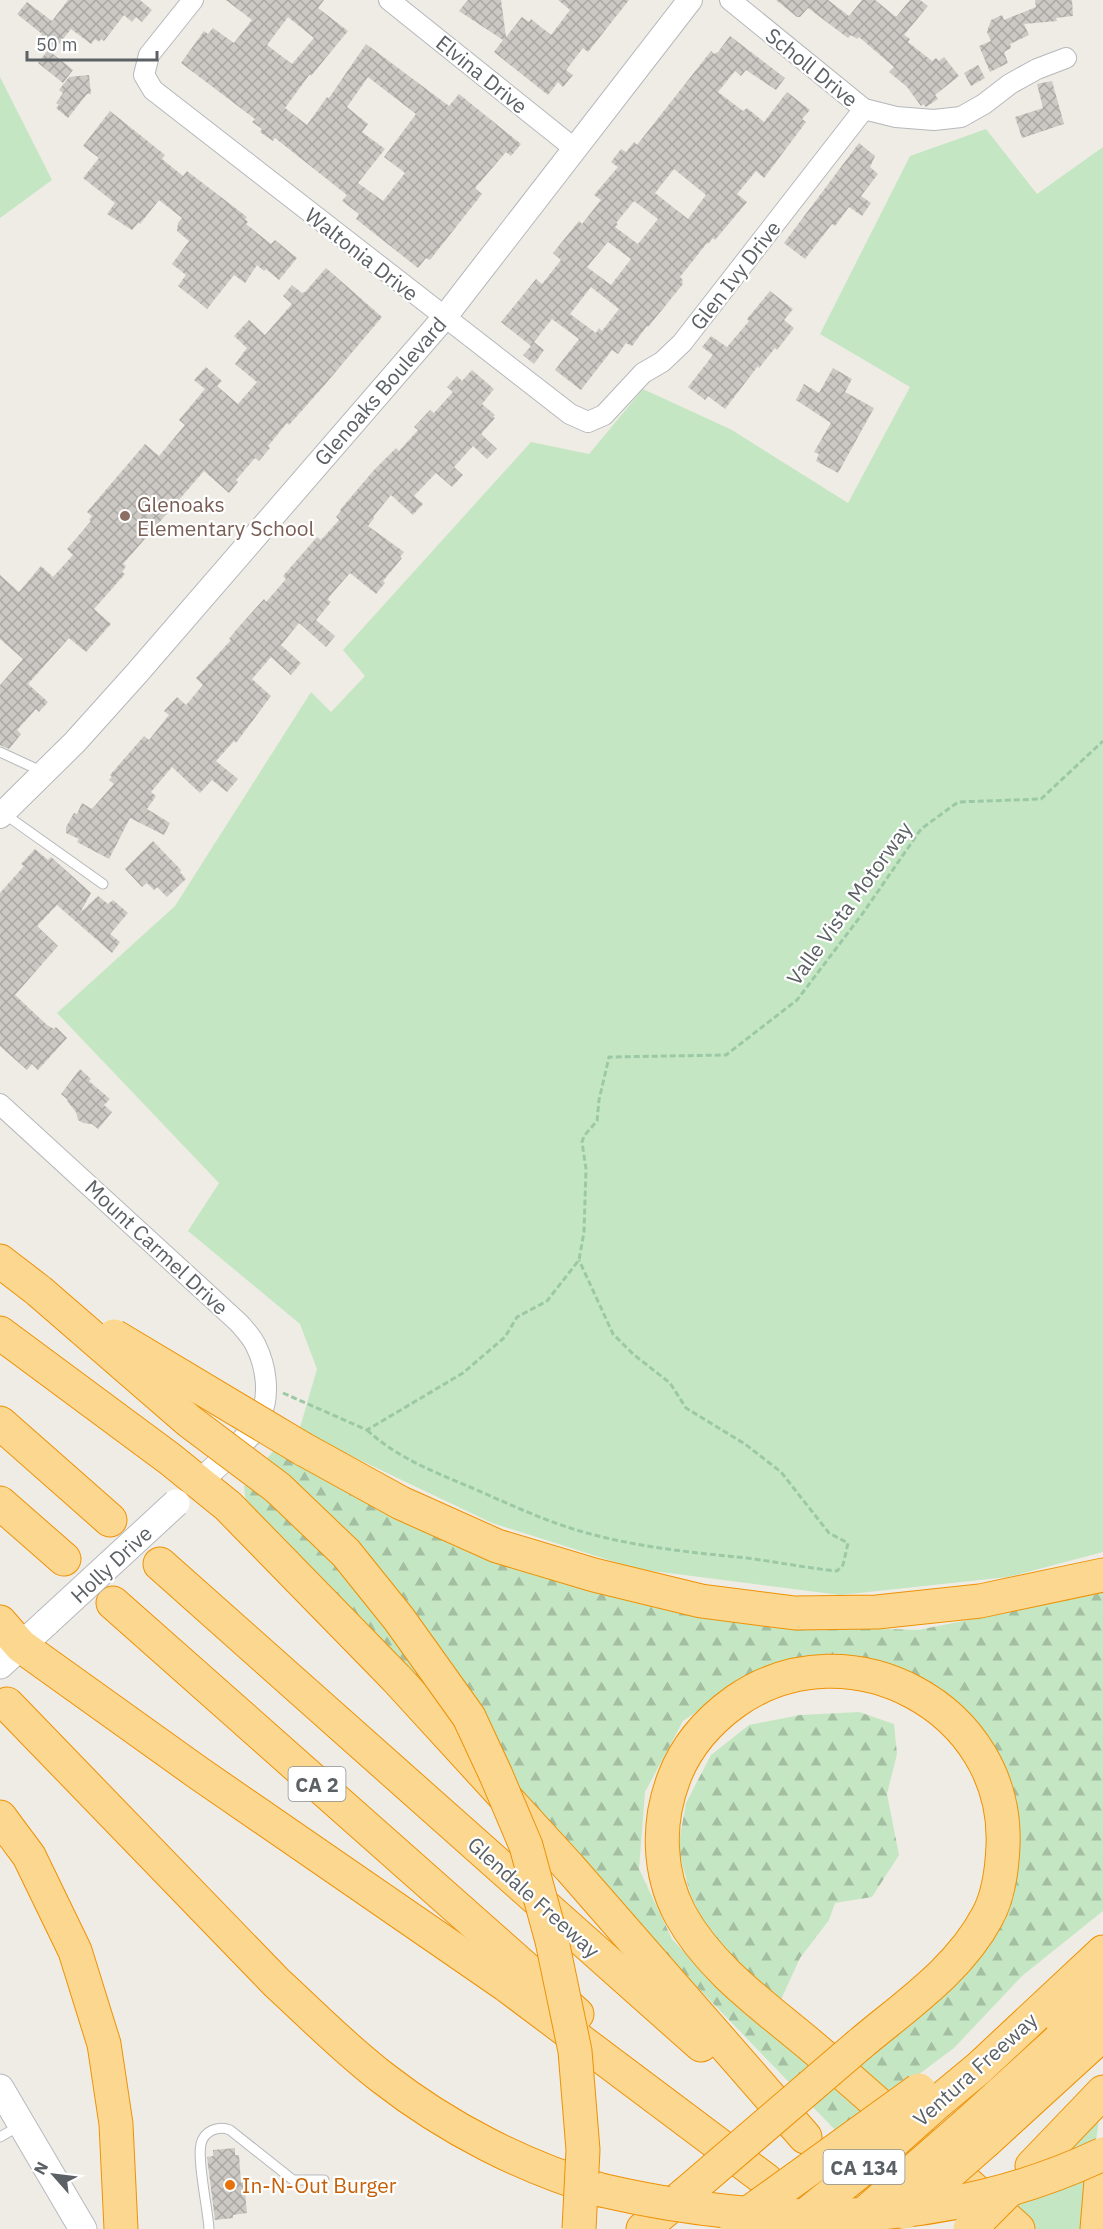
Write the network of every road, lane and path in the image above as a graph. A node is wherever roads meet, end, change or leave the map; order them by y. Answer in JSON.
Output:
{"nodes":[{"id":1,"x":193,"y":0,"type":"edge"},
{"id":2,"x":389,"y":0,"type":"edge"},
{"id":3,"x":690,"y":0,"type":"edge"},
{"id":4,"x":730,"y":0,"type":"edge"},
{"id":5,"x":1066,"y":58,"type":"dead end"},
{"id":6,"x":864,"y":109,"type":"junction"},
{"id":7,"x":574,"y":149,"type":"junction"},
{"id":8,"x":444,"y":318,"type":"junction"},
{"id":9,"x":588,"y":422,"type":"joint"},
{"id":10,"x":1103,"y":741,"type":"edge"},
{"id":11,"x":0,"y":752,"type":"edge"},
{"id":12,"x":45,"y":773,"type":"junction"},
{"id":13,"x":2,"y":815,"type":"edge"},
{"id":14,"x":103,"y":884,"type":"dead end"},
{"id":15,"x":0,"y":1104,"type":"edge"},
{"id":16,"x":579,"y":1260,"type":"junction"},
{"id":17,"x":0,"y":1261,"type":"edge"},
{"id":18,"x":39,"y":1291,"type":"junction"},
{"id":19,"x":0,"y":1333,"type":"edge"},
{"id":20,"x":265,"y":1386,"type":"junction"},
{"id":21,"x":0,"y":1423,"type":"edge"},
{"id":22,"x":367,"y":1430,"type":"junction"},
{"id":23,"x":250,"y":1431,"type":"dead end"},
{"id":24,"x":199,"y":1482,"type":"junction"},
{"id":25,"x":0,"y":1503,"type":"edge"},
{"id":26,"x":110,"y":1520,"type":"dead end"},
{"id":27,"x":64,"y":1559,"type":"dead end"},
{"id":28,"x":160,"y":1564,"type":"dead end"},
{"id":29,"x":1103,"y":1575,"type":"edge"},
{"id":30,"x":113,"y":1603,"type":"dead end"},
{"id":31,"x":0,"y":1622,"type":"edge"},
{"id":32,"x":11,"y":1655,"type":"edge"},
{"id":33,"x":7,"y":1704,"type":"dead end"},
{"id":34,"x":0,"y":1817,"type":"edge"},
{"id":35,"x":1103,"y":1952,"type":"edge"},
{"id":36,"x":1103,"y":1984,"type":"edge"},
{"id":37,"x":1103,"y":2000,"type":"edge"},
{"id":38,"x":1103,"y":2034,"type":"edge"},
{"id":39,"x":0,"y":2088,"type":"edge"},
{"id":40,"x":1103,"y":2092,"type":"edge"},
{"id":41,"x":953,"y":2115,"type":"junction"},
{"id":42,"x":11,"y":2131,"type":"edge"},
{"id":43,"x":805,"y":2137,"type":"junction"},
{"id":44,"x":1103,"y":2155,"type":"edge"},
{"id":45,"x":324,"y":2180,"type":"dead end"},
{"id":46,"x":766,"y":2180,"type":"junction"},
{"id":47,"x":728,"y":2228,"type":"edge"},
{"id":48,"x":83,"y":2229,"type":"edge"},
{"id":49,"x":121,"y":2229,"type":"edge"},
{"id":50,"x":209,"y":2229,"type":"edge"},
{"id":51,"x":579,"y":2229,"type":"edge"},
{"id":52,"x":643,"y":2229,"type":"edge"},
{"id":53,"x":788,"y":2229,"type":"edge"},
{"id":54,"x":824,"y":2229,"type":"edge"},
{"id":55,"x":847,"y":2229,"type":"edge"},
{"id":56,"x":886,"y":2229,"type":"edge"},
{"id":57,"x":909,"y":2229,"type":"edge"},
{"id":58,"x":970,"y":2229,"type":"edge"},
{"id":59,"x":1018,"y":2229,"type":"edge"},
{"id":60,"x":1097,"y":2229,"type":"edge"}],
"edges":[{"from":1,"to":8,"type":"street","name":"Waltonia Drive"},
{"from":2,"to":7,"type":"street","name":"Elvina Drive"},
{"from":3,"to":7,"type":"street","name":"Glenoaks Boulevard"},
{"from":4,"to":6,"type":"street","name":"Scholl Drive"},
{"from":5,"to":6,"type":"street","name":"Scholl Drive"},
{"from":6,"to":9,"type":"street","name":"Glen Ivy Drive"},
{"from":7,"to":8,"type":"street","name":"Glenoaks Boulevard"},
{"from":8,"to":9,"type":"street","name":"Waltonia Drive"},
{"from":8,"to":12,"type":"street","name":"Glenoaks Boulevard"},
{"from":10,"to":16,"type":"path","name":"Valle Vista Motorway"},
{"from":11,"to":12,"type":"lane"},
{"from":12,"to":13,"type":"street","name":"Glenoaks Boulevard"},
{"from":13,"to":14,"type":"lane"},
{"from":15,"to":20,"type":"street","name":"Mount Carmel Drive"},
{"from":16,"to":22,"type":"path"},
{"from":16,"to":22,"type":"path"},
{"from":17,"to":18,"type":"highway"},
{"from":18,"to":29,"type":"highway","bridge":true},
{"from":18,"to":51,"type":"highway","bridge":true},
{"from":19,"to":24,"type":"highway"},
{"from":20,"to":22,"type":"path"},
{"from":20,"to":23,"type":"street","name":"Mount Carmel Drive"},
{"from":21,"to":26,"type":"highway"},
{"from":24,"to":32,"type":"main road","name":"Holly Drive","bridge":true},
{"from":24,"to":43,"type":"highway"},
{"from":25,"to":27,"type":"highway"},
{"from":28,"to":43,"type":"highway","name":"Glendale Freeway","number":"CA 2"},
{"from":30,"to":46,"type":"highway","number":"CA 2"},
{"from":31,"to":32,"type":"highway"},
{"from":32,"to":46,"type":"highway"},
{"from":33,"to":44,"type":"highway","bridge":true},
{"from":34,"to":49,"type":"highway"},
{"from":35,"to":41,"type":"highway","name":"Ventura Freeway"},
{"from":36,"to":41,"type":"highway"},
{"from":37,"to":41,"type":"highway"},
{"from":38,"to":41,"type":"highway","name":"Ventura Freeway","number":"CA 134"},
{"from":39,"to":42,"type":"main road"},
{"from":40,"to":58,"type":"highway","bridge":true},
{"from":41,"to":47,"type":"highway","bridge":true},
{"from":41,"to":53,"type":"highway","name":"Ventura Freeway","number":"CA 134","bridge":true},
{"from":41,"to":54,"type":"highway"},
{"from":41,"to":55,"type":"highway","bridge":true},
{"from":41,"to":56,"type":"highway","name":"Ventura Freeway","number":"CA 134","bridge":true},
{"from":42,"to":48,"type":"main road"},
{"from":43,"to":57,"type":"highway","name":"Glendale Freeway","number":"CA 2"},
{"from":44,"to":60,"type":"highway"},
{"from":45,"to":50,"type":"lane"},
{"from":46,"to":54,"type":"highway","number":"CA 2"},
{"from":52,"to":59,"type":"highway","bridge":true}]}
